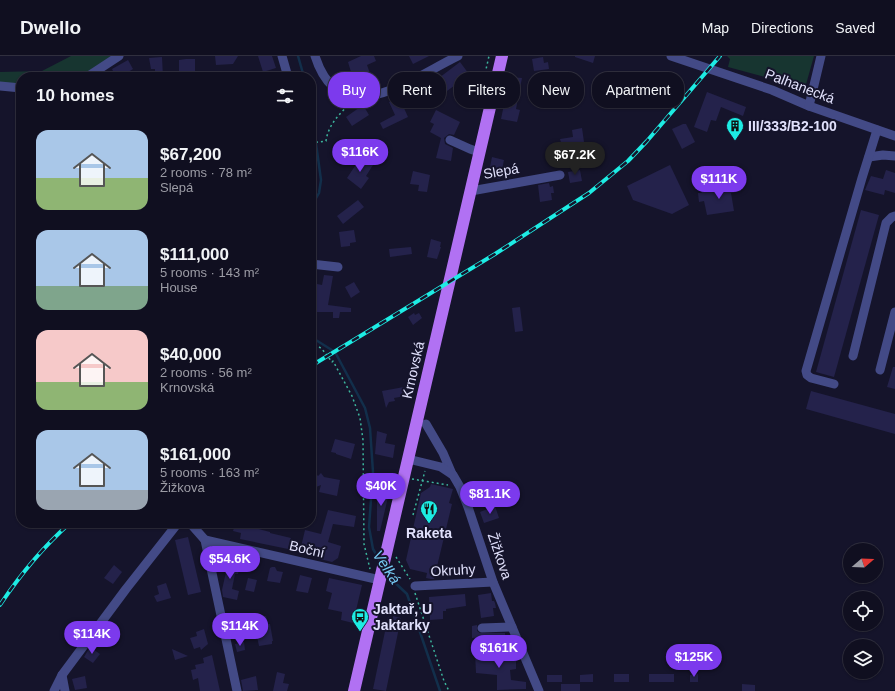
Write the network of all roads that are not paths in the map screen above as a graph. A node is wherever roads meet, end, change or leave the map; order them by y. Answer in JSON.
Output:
{"nodes":[{"id":1,"x":119,"y":56,"type":"edge"},
{"id":2,"x":282,"y":56,"type":"edge"},
{"id":3,"x":315,"y":56,"type":"edge"},
{"id":4,"x":458,"y":56,"type":"edge"},
{"id":5,"x":502,"y":56,"type":"edge"},
{"id":6,"x":671,"y":56,"type":"edge"},
{"id":7,"x":821,"y":56,"type":"edge"},
{"id":8,"x":94,"y":72,"type":"edge"},
{"id":9,"x":287,"y":72,"type":"edge"},
{"id":10,"x":0,"y":86,"type":"edge"},
{"id":11,"x":16,"y":88,"type":"edge"},
{"id":12,"x":809,"y":106,"type":"junction"},
{"id":13,"x":877,"y":130,"type":"junction"},
{"id":14,"x":895,"y":136,"type":"edge"},
{"id":15,"x":450,"y":140,"type":"dead end"},
{"id":16,"x":479,"y":152,"type":"junction"},
{"id":17,"x":895,"y":156,"type":"edge"},
{"id":18,"x":869,"y":157,"type":"junction"},
{"id":19,"x":560,"y":175,"type":"dead end"},
{"id":20,"x":471,"y":191,"type":"junction"},
{"id":21,"x":895,"y":216,"type":"edge"},
{"id":22,"x":316,"y":264,"type":"edge"},
{"id":23,"x":338,"y":266,"type":"dead end"},
{"id":24,"x":895,"y":312,"type":"edge"},
{"id":25,"x":853,"y":356,"type":"dead end"},
{"id":26,"x":880,"y":370,"type":"dead end"},
{"id":27,"x":834,"y":384,"type":"dead end"},
{"id":28,"x":426,"y":424,"type":"dead end"},
{"id":29,"x":408,"y":459,"type":"junction"},
{"id":30,"x":453,"y":475,"type":"junction"},
{"id":31,"x":174,"y":528,"type":"edge"},
{"id":32,"x":194,"y":528,"type":"edge"},
{"id":33,"x":205,"y":540,"type":"junction"},
{"id":34,"x":376,"y":579,"type":"junction"},
{"id":35,"x":493,"y":582,"type":"junction"},
{"id":36,"x":415,"y":586,"type":"road end"},
{"id":37,"x":512,"y":627,"type":"junction"},
{"id":38,"x":482,"y":628,"type":"dead end"},
{"id":39,"x":62,"y":675,"type":"junction"},
{"id":40,"x":54,"y":691,"type":"edge"},
{"id":41,"x":65,"y":691,"type":"edge"},
{"id":42,"x":236,"y":691,"type":"edge"},
{"id":43,"x":354,"y":691,"type":"edge"},
{"id":44,"x":539,"y":691,"type":"edge"}],
"edges":[{"from":1,"to":8,"type":"street"},
{"from":2,"to":9,"type":"street"},
{"from":3,"to":4,"type":"street"},
{"from":5,"to":16,"type":"main road","name":"Krnovská"},
{"from":6,"to":12,"type":"street","name":"Palhanecká"},
{"from":7,"to":12,"type":"street"},
{"from":10,"to":11,"type":"street"},
{"from":12,"to":13,"type":"street","name":"Palhanecká"},
{"from":13,"to":14,"type":"street","name":"Palhanecká"},
{"from":13,"to":18,"type":"street"},
{"from":15,"to":16,"type":"street"},
{"from":16,"to":20,"type":"main road","name":"Krnovská"},
{"from":17,"to":18,"type":"street"},
{"from":18,"to":27,"type":"street"},
{"from":19,"to":20,"type":"street","name":"Slepá"},
{"from":20,"to":29,"type":"main road","name":"Krnovská"},
{"from":21,"to":25,"type":"street"},
{"from":22,"to":23,"type":"street"},
{"from":24,"to":26,"type":"street"},
{"from":28,"to":30,"type":"street","name":"Žižkova"},
{"from":29,"to":30,"type":"street"},
{"from":29,"to":34,"type":"main road","name":"Krnovská"},
{"from":30,"to":35,"type":"street","name":"Žižkova"},
{"from":31,"to":39,"type":"street"},
{"from":32,"to":33,"type":"street"},
{"from":33,"to":34,"type":"street","name":"Boční"},
{"from":33,"to":42,"type":"street"},
{"from":34,"to":43,"type":"main road","name":"Krnovská"},
{"from":35,"to":36,"type":"street","name":"Okruhy"},
{"from":35,"to":37,"type":"street","name":"Žižkova"},
{"from":37,"to":38,"type":"street"},
{"from":37,"to":44,"type":"street","name":"Žižkova"},
{"from":39,"to":40,"type":"street"},
{"from":39,"to":41,"type":"street"}]}
